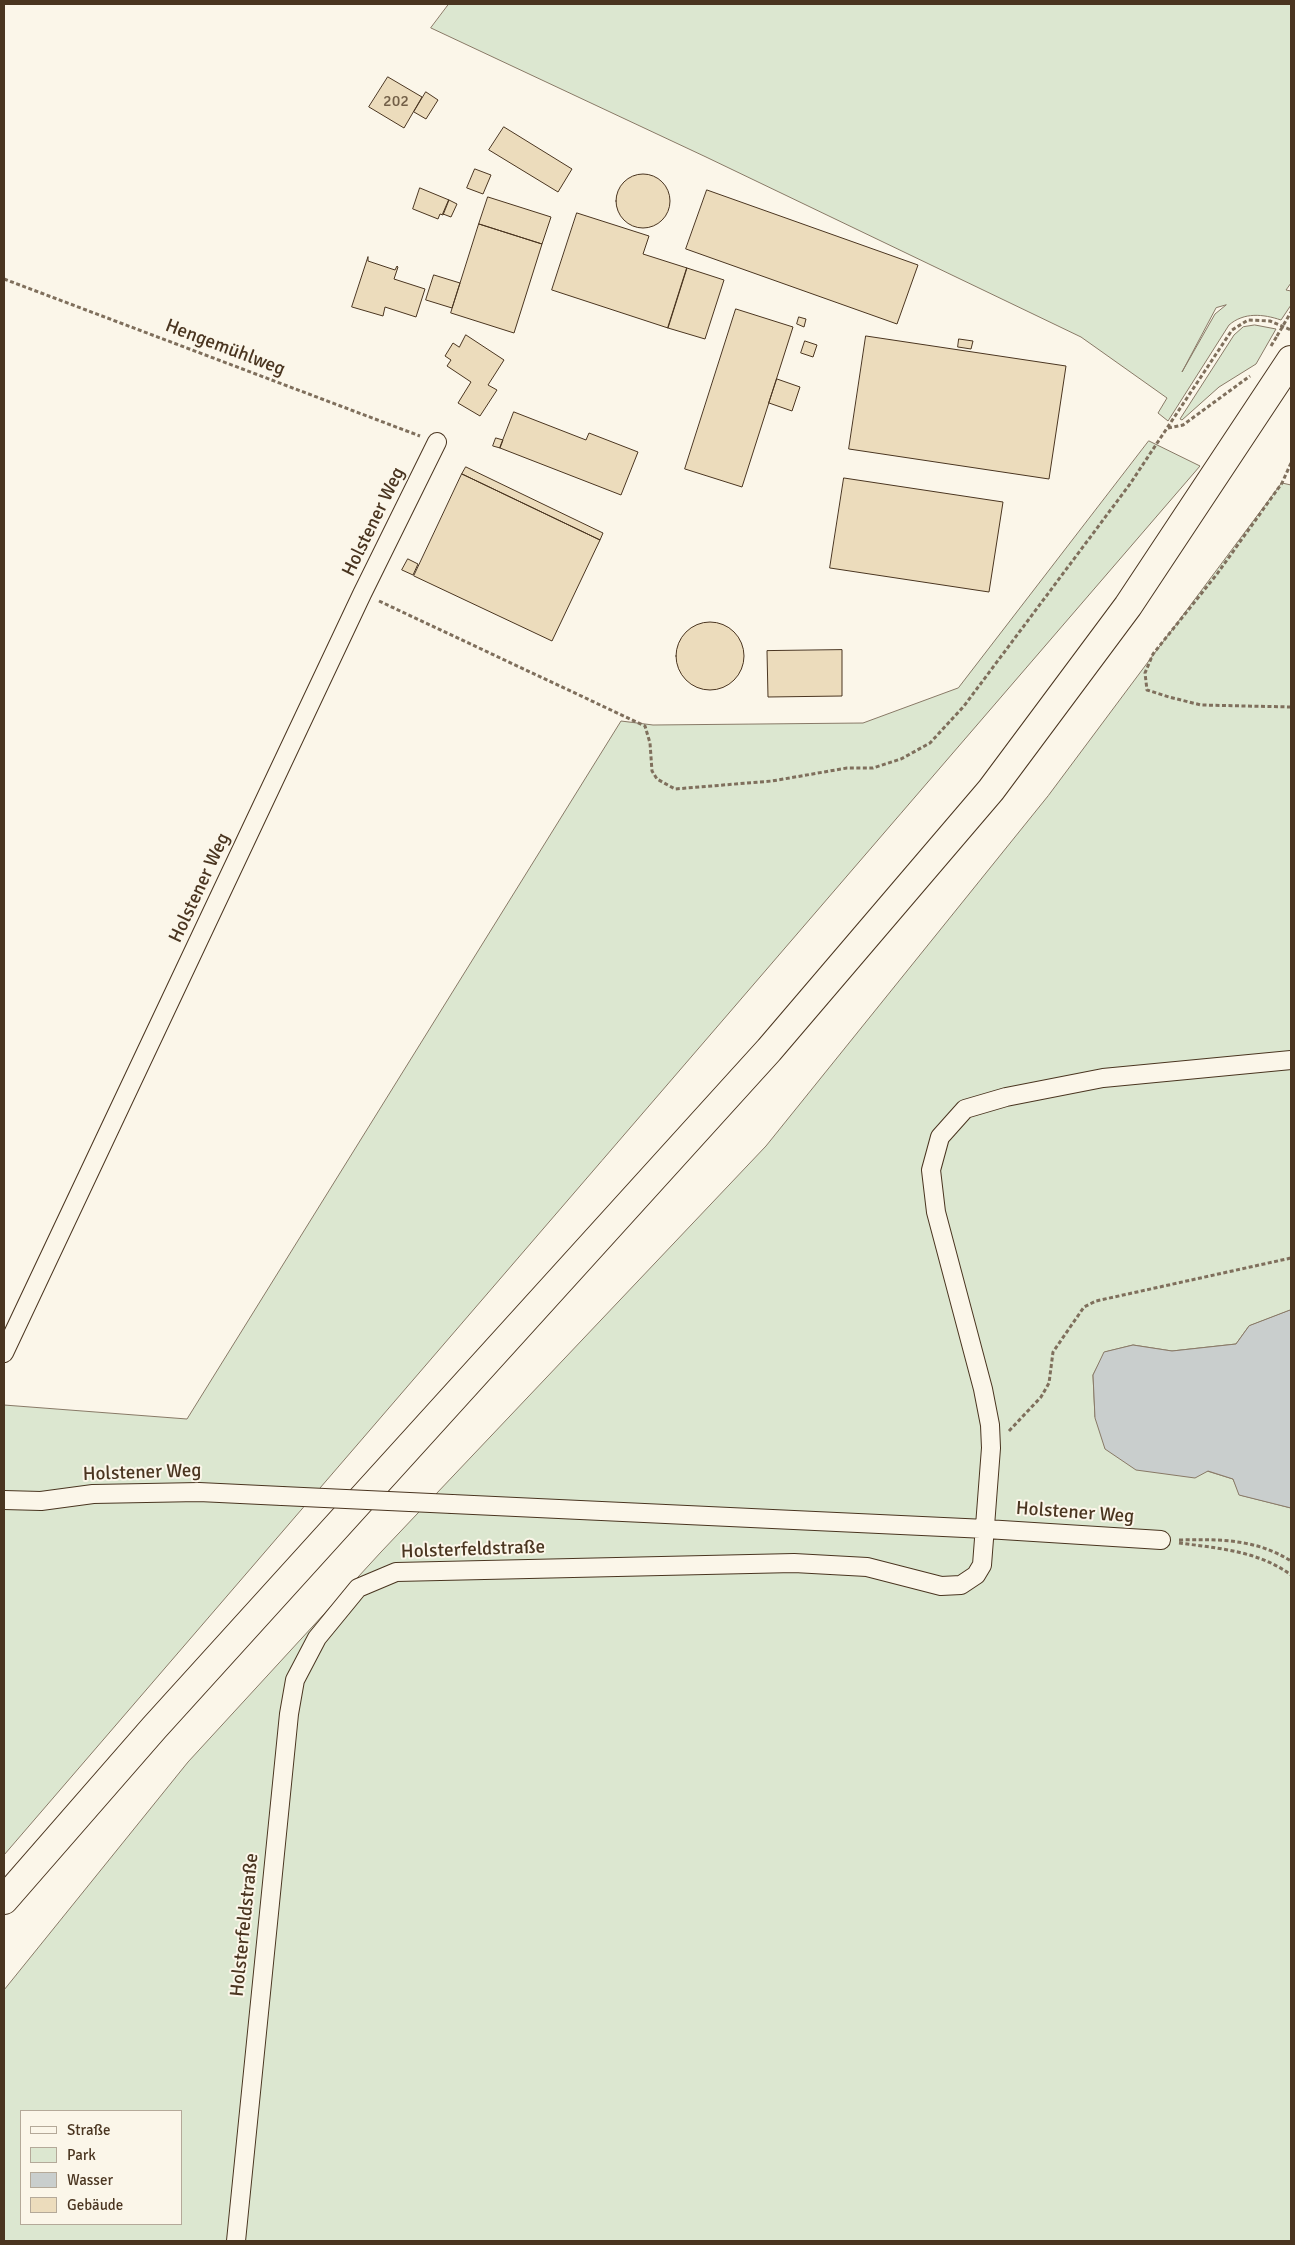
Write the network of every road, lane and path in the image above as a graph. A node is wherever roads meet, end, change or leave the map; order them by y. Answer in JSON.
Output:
{"nodes":[{"id":1,"x":4,"y":279,"type":"edge"},
{"id":2,"x":1291,"y":312,"type":"edge"},
{"id":3,"x":1291,"y":330,"type":"edge"},
{"id":4,"x":1279,"y":355,"type":"edge"},
{"id":5,"x":1254,"y":371,"type":"dead end"},
{"id":6,"x":1168,"y":428,"type":"junction"},
{"id":7,"x":437,"y":442,"type":"joint"},
{"id":8,"x":1291,"y":463,"type":"edge"},
{"id":9,"x":362,"y":594,"type":"junction"},
{"id":10,"x":1291,"y":707,"type":"edge"},
{"id":11,"x":1291,"y":1060,"type":"edge"},
{"id":12,"x":1291,"y":1258,"type":"edge"},
{"id":13,"x":4,"y":1353,"type":"edge"},
{"id":14,"x":991,"y":1448,"type":"junction"},
{"id":15,"x":4,"y":1500,"type":"edge"},
{"id":16,"x":986,"y":1529,"type":"junction"},
{"id":17,"x":1161,"y":1540,"type":"junction"},
{"id":18,"x":1291,"y":1561,"type":"edge"},
{"id":19,"x":1291,"y":1575,"type":"edge"},
{"id":20,"x":4,"y":1900,"type":"edge"},
{"id":21,"x":236,"y":2241,"type":"edge"}],
"edges":[{"from":1,"to":7,"type":"path","name":"Hengemühlweg"},
{"from":2,"to":4,"type":"path","bridge":true},
{"from":3,"to":6,"type":"path"},
{"from":4,"to":20,"type":"main road"},
{"from":5,"to":6,"type":"path"},
{"from":6,"to":9,"type":"path"},
{"from":7,"to":9,"type":"street","name":"Holstener Weg"},
{"from":8,"to":10,"type":"path"},
{"from":9,"to":13,"type":"street","name":"Holstener Weg"},
{"from":11,"to":14,"type":"street","name":"Holsterfeldstraße"},
{"from":12,"to":14,"type":"path"},
{"from":14,"to":16,"type":"street","name":"Holsterfeldstraße"},
{"from":15,"to":16,"type":"street","name":"Holstener Weg","bridge":true},
{"from":16,"to":17,"type":"street","name":"Holstener Weg"},
{"from":16,"to":21,"type":"street","name":"Holsterfeldstraße"},
{"from":17,"to":18,"type":"path"},
{"from":17,"to":19,"type":"path"}]}
